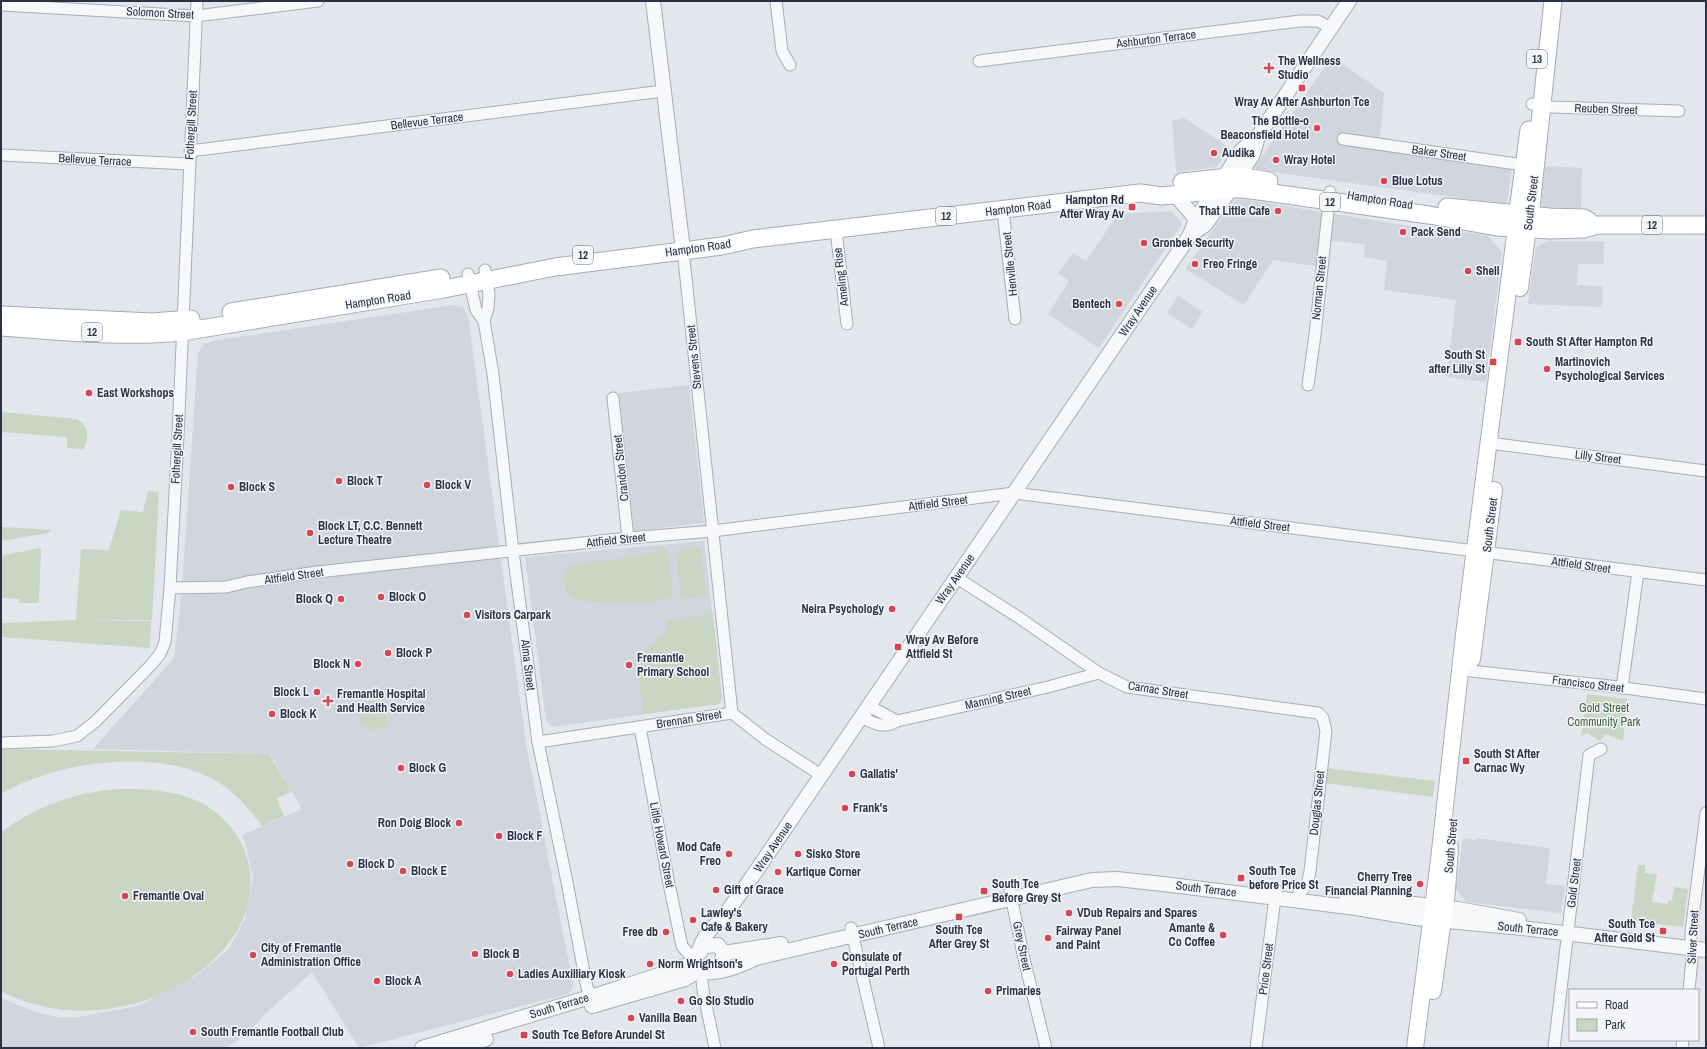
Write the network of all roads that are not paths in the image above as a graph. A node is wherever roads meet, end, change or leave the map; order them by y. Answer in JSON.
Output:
{"nodes":[{"id":1,"x":197,"y":1,"type":"edge"},
{"id":2,"x":318,"y":1,"type":"edge"},
{"id":3,"x":653,"y":1,"type":"edge"},
{"id":4,"x":776,"y":1,"type":"edge"},
{"id":5,"x":1349,"y":1,"type":"edge"},
{"id":6,"x":1544,"y":1,"type":"edge"},
{"id":7,"x":1553,"y":1,"type":"edge"},
{"id":8,"x":1,"y":5,"type":"edge"},
{"id":9,"x":196,"y":16,"type":"junction"},
{"id":10,"x":1331,"y":28,"type":"junction"},
{"id":11,"x":979,"y":61,"type":"dead end"},
{"id":12,"x":790,"y":64,"type":"dead end"},
{"id":13,"x":663,"y":91,"type":"junction"},
{"id":14,"x":1537,"y":105,"type":"junction"},
{"id":15,"x":1679,"y":111,"type":"dead end"},
{"id":16,"x":1343,"y":139,"type":"dead end"},
{"id":17,"x":190,"y":151,"type":"junction"},
{"id":18,"x":1,"y":155,"type":"edge"},
{"id":19,"x":189,"y":164,"type":"junction"},
{"id":20,"x":1530,"y":166,"type":"junction"},
{"id":21,"x":1227,"y":183,"type":"junction"},
{"id":22,"x":1140,"y":193,"type":"junction"},
{"id":23,"x":1169,"y":195,"type":"junction"},
{"id":24,"x":1329,"y":197,"type":"junction"},
{"id":25,"x":1003,"y":210,"type":"junction"},
{"id":26,"x":1196,"y":219,"type":"junction"},
{"id":27,"x":1523,"y":222,"type":"junction"},
{"id":28,"x":1706,"y":225,"type":"edge"},
{"id":29,"x":836,"y":230,"type":"junction"},
{"id":30,"x":1190,"y":235,"type":"junction"},
{"id":31,"x":682,"y":246,"type":"junction"},
{"id":32,"x":486,"y":275,"type":"junction"},
{"id":33,"x":469,"y":279,"type":"junction"},
{"id":34,"x":1,"y":315,"type":"edge"},
{"id":35,"x":1015,"y":319,"type":"dead end"},
{"id":36,"x":484,"y":321,"type":"junction"},
{"id":37,"x":847,"y":324,"type":"dead end"},
{"id":38,"x":182,"y":326,"type":"junction"},
{"id":39,"x":1,"y":327,"type":"edge"},
{"id":40,"x":1308,"y":384,"type":"dead end"},
{"id":41,"x":613,"y":398,"type":"dead end"},
{"id":42,"x":1495,"y":444,"type":"junction"},
{"id":43,"x":1706,"y":471,"type":"edge"},
{"id":44,"x":1014,"y":494,"type":"junction"},
{"id":45,"x":713,"y":531,"type":"junction"},
{"id":46,"x":628,"y":538,"type":"junction"},
{"id":47,"x":513,"y":551,"type":"junction"},
{"id":48,"x":1481,"y":552,"type":"junction"},
{"id":49,"x":1638,"y":572,"type":"junction"},
{"id":50,"x":957,"y":578,"type":"junction"},
{"id":51,"x":1706,"y":580,"type":"edge"},
{"id":52,"x":170,"y":588,"type":"junction"},
{"id":53,"x":1470,"y":671,"type":"junction"},
{"id":54,"x":1099,"y":674,"type":"junction"},
{"id":55,"x":1622,"y":688,"type":"junction"},
{"id":56,"x":1706,"y":699,"type":"edge"},
{"id":57,"x":865,"y":711,"type":"junction"},
{"id":58,"x":732,"y":713,"type":"junction"},
{"id":59,"x":1318,"y":713,"type":"joint"},
{"id":60,"x":640,"y":727,"type":"junction"},
{"id":61,"x":538,"y":742,"type":"junction"},
{"id":62,"x":1,"y":743,"type":"edge"},
{"id":63,"x":1601,"y":749,"type":"dead end"},
{"id":64,"x":822,"y":775,"type":"junction"},
{"id":65,"x":1706,"y":813,"type":"edge"},
{"id":66,"x":1299,"y":893,"type":"junction"},
{"id":67,"x":1276,"y":894,"type":"junction"},
{"id":68,"x":1011,"y":895,"type":"junction"},
{"id":69,"x":1438,"y":914,"type":"junction"},
{"id":70,"x":720,"y":923,"type":"junction"},
{"id":71,"x":1568,"y":929,"type":"junction"},
{"id":72,"x":852,"y":932,"type":"junction"},
{"id":73,"x":1706,"y":941,"type":"edge"},
{"id":74,"x":1697,"y":946,"type":"edge"},
{"id":75,"x":721,"y":949,"type":"junction"},
{"id":76,"x":700,"y":964,"type":"junction"},
{"id":77,"x":1689,"y":989,"type":"edge"},
{"id":78,"x":591,"y":1001,"type":"junction"},
{"id":79,"x":481,"y":1045,"type":"edge"},
{"id":80,"x":422,"y":1048,"type":"edge"},
{"id":81,"x":457,"y":1048,"type":"edge"},
{"id":82,"x":715,"y":1048,"type":"edge"},
{"id":83,"x":879,"y":1048,"type":"edge"},
{"id":84,"x":1046,"y":1048,"type":"edge"},
{"id":85,"x":1256,"y":1048,"type":"edge"},
{"id":86,"x":1415,"y":1048,"type":"edge"},
{"id":87,"x":1425,"y":1048,"type":"edge"},
{"id":88,"x":1554,"y":1048,"type":"edge"}],
"edges":[{"from":1,"to":9,"type":"street","name":"Fothergill Street"},
{"from":2,"to":9,"type":"street","name":"Solomon Street"},
{"from":3,"to":13,"type":"street","name":"Stevens Street"},
{"from":4,"to":12,"type":"street"},
{"from":5,"to":10,"type":"street","name":"Wray Avenue"},
{"from":6,"to":14,"type":"main road","name":"South Street","number":"13"},
{"from":7,"to":14,"type":"main road","name":"South Street","number":"13"},
{"from":8,"to":9,"type":"street","name":"Solomon Street"},
{"from":9,"to":17,"type":"street","name":"Fothergill Street"},
{"from":10,"to":11,"type":"street","name":"Ashburton Terrace"},
{"from":10,"to":21,"type":"street","name":"Wray Avenue"},
{"from":13,"to":17,"type":"street","name":"Bellevue Terrace"},
{"from":13,"to":31,"type":"street","name":"Stevens Street"},
{"from":14,"to":15,"type":"street","name":"Reuben Street"},
{"from":14,"to":20,"type":"main road","name":"South Street","number":"13"},
{"from":16,"to":20,"type":"street","name":"Baker Street"},
{"from":17,"to":19,"type":"street","name":"Fothergill Street"},
{"from":18,"to":19,"type":"street","name":"Bellevue Terrace"},
{"from":19,"to":38,"type":"street","name":"Fothergill Street"},
{"from":20,"to":27,"type":"main road","name":"South Street","number":"13"},
{"from":21,"to":22,"type":"main road","name":"Hampton Road","number":"12"},
{"from":21,"to":23,"type":"main road","name":"Hampton Road","number":"12"},
{"from":21,"to":24,"type":"main road","name":"Hampton Road","number":"12"},
{"from":21,"to":26,"type":"street","name":"Wray Avenue"},
{"from":21,"to":30,"type":"street","name":"Wray Avenue"},
{"from":22,"to":23,"type":"main road","name":"Hampton Road","number":"12"},
{"from":22,"to":25,"type":"main road","name":"Hampton Road","number":"12"},
{"from":23,"to":26,"type":"street"},
{"from":24,"to":27,"type":"main road","name":"Hampton Road","number":"12"},
{"from":24,"to":40,"type":"street","name":"Norman Street"},
{"from":25,"to":29,"type":"main road","name":"Hampton Road","number":"12"},
{"from":25,"to":35,"type":"street","name":"Henville Street"},
{"from":26,"to":30,"type":"street","name":"Wray Avenue"},
{"from":27,"to":28,"type":"main road","name":"Hampton Road","number":"12"},
{"from":27,"to":42,"type":"main road","name":"South Street","number":"13"},
{"from":29,"to":31,"type":"main road","name":"Hampton Road","number":"12"},
{"from":29,"to":37,"type":"street","name":"Ameling Rise"},
{"from":30,"to":44,"type":"street","name":"Wray Avenue"},
{"from":31,"to":32,"type":"main road","name":"Hampton Road","number":"12"},
{"from":31,"to":45,"type":"street","name":"Stevens Street"},
{"from":32,"to":33,"type":"main road","name":"Hampton Road","number":"12"},
{"from":32,"to":36,"type":"street","name":"Alma Street"},
{"from":33,"to":36,"type":"street","name":"Alma Street"},
{"from":33,"to":38,"type":"main road","name":"Hampton Road","number":"12"},
{"from":34,"to":38,"type":"main road","name":"Hampton Road","number":"12"},
{"from":36,"to":47,"type":"street","name":"Alma Street"},
{"from":38,"to":39,"type":"main road","name":"Hampton Road","number":"12"},
{"from":38,"to":52,"type":"street","name":"Fothergill Street"},
{"from":41,"to":46,"type":"street","name":"Crandon Street"},
{"from":42,"to":43,"type":"street","name":"Lilly Street"},
{"from":42,"to":48,"type":"main road","name":"South Street","number":"13"},
{"from":44,"to":45,"type":"street","name":"Attfield Street"},
{"from":44,"to":48,"type":"street","name":"Attfield Street"},
{"from":44,"to":50,"type":"street","name":"Wray Avenue"},
{"from":45,"to":46,"type":"street","name":"Attfield Street"},
{"from":45,"to":58,"type":"street","name":"Stevens Street"},
{"from":46,"to":47,"type":"street","name":"Attfield Street"},
{"from":47,"to":52,"type":"street","name":"Attfield Street"},
{"from":47,"to":61,"type":"street","name":"Alma Street"},
{"from":48,"to":49,"type":"street","name":"Attfield Street"},
{"from":48,"to":53,"type":"main road","name":"South Street","number":"13"},
{"from":48,"to":69,"type":"main road","name":"South Street","number":"13"},
{"from":49,"to":51,"type":"street","name":"Attfield Street"},
{"from":49,"to":55,"type":"street"},
{"from":50,"to":54,"type":"street","name":"Carnac Street"},
{"from":50,"to":57,"type":"street","name":"Wray Avenue"},
{"from":52,"to":62,"type":"street","name":"Fothergill Street"},
{"from":53,"to":55,"type":"street","name":"Francisco Street"},
{"from":53,"to":69,"type":"main road","name":"South Street","number":"13"},
{"from":54,"to":57,"type":"street","name":"Manning Street"},
{"from":54,"to":59,"type":"street","name":"Carnac Street"},
{"from":55,"to":56,"type":"street","name":"Francisco Street"},
{"from":57,"to":64,"type":"street","name":"Wray Avenue"},
{"from":58,"to":60,"type":"street","name":"Brennan Street"},
{"from":58,"to":64,"type":"street","name":"Brennan Street"},
{"from":59,"to":66,"type":"street","name":"Douglas Street"},
{"from":60,"to":61,"type":"street","name":"Brennan Street"},
{"from":60,"to":76,"type":"street","name":"Little Howard Street"},
{"from":61,"to":78,"type":"street","name":"Alma Street"},
{"from":63,"to":71,"type":"street","name":"Gold Street"},
{"from":64,"to":70,"type":"street","name":"Wray Avenue"},
{"from":65,"to":74,"type":"street","name":"Silver Street"},
{"from":66,"to":67,"type":"street","name":"South Terrace"},
{"from":66,"to":69,"type":"street","name":"South Terrace"},
{"from":67,"to":68,"type":"street","name":"South Terrace"},
{"from":67,"to":69,"type":"street","name":"South Terrace"},
{"from":67,"to":85,"type":"street","name":"Price Street"},
{"from":68,"to":72,"type":"street","name":"South Terrace"},
{"from":68,"to":84,"type":"street","name":"Grey Street"},
{"from":69,"to":71,"type":"street","name":"South Terrace"},
{"from":69,"to":86,"type":"main road","name":"South Street","number":"13"},
{"from":69,"to":87,"type":"main road","name":"South Street","number":"13"},
{"from":70,"to":75,"type":"street","name":"Wray Avenue"},
{"from":70,"to":76,"type":"street","name":"Wray Avenue"},
{"from":71,"to":74,"type":"street","name":"South Terrace"},
{"from":71,"to":88,"type":"street","name":"Gold Street"},
{"from":72,"to":75,"type":"street","name":"South Terrace"},
{"from":72,"to":76,"type":"street","name":"South Terrace"},
{"from":72,"to":83,"type":"street"},
{"from":73,"to":74,"type":"street","name":"South Terrace"},
{"from":74,"to":77,"type":"street","name":"Silver Street"},
{"from":75,"to":76,"type":"street","name":"South Terrace"},
{"from":75,"to":76,"type":"street","name":"Wray Avenue"},
{"from":76,"to":78,"type":"street","name":"South Terrace"},
{"from":76,"to":82,"type":"street"},
{"from":78,"to":79,"type":"street","name":"South Terrace"},
{"from":78,"to":80,"type":"street","name":"South Terrace"},
{"from":79,"to":81,"type":"street","name":"South Terrace"}]}
